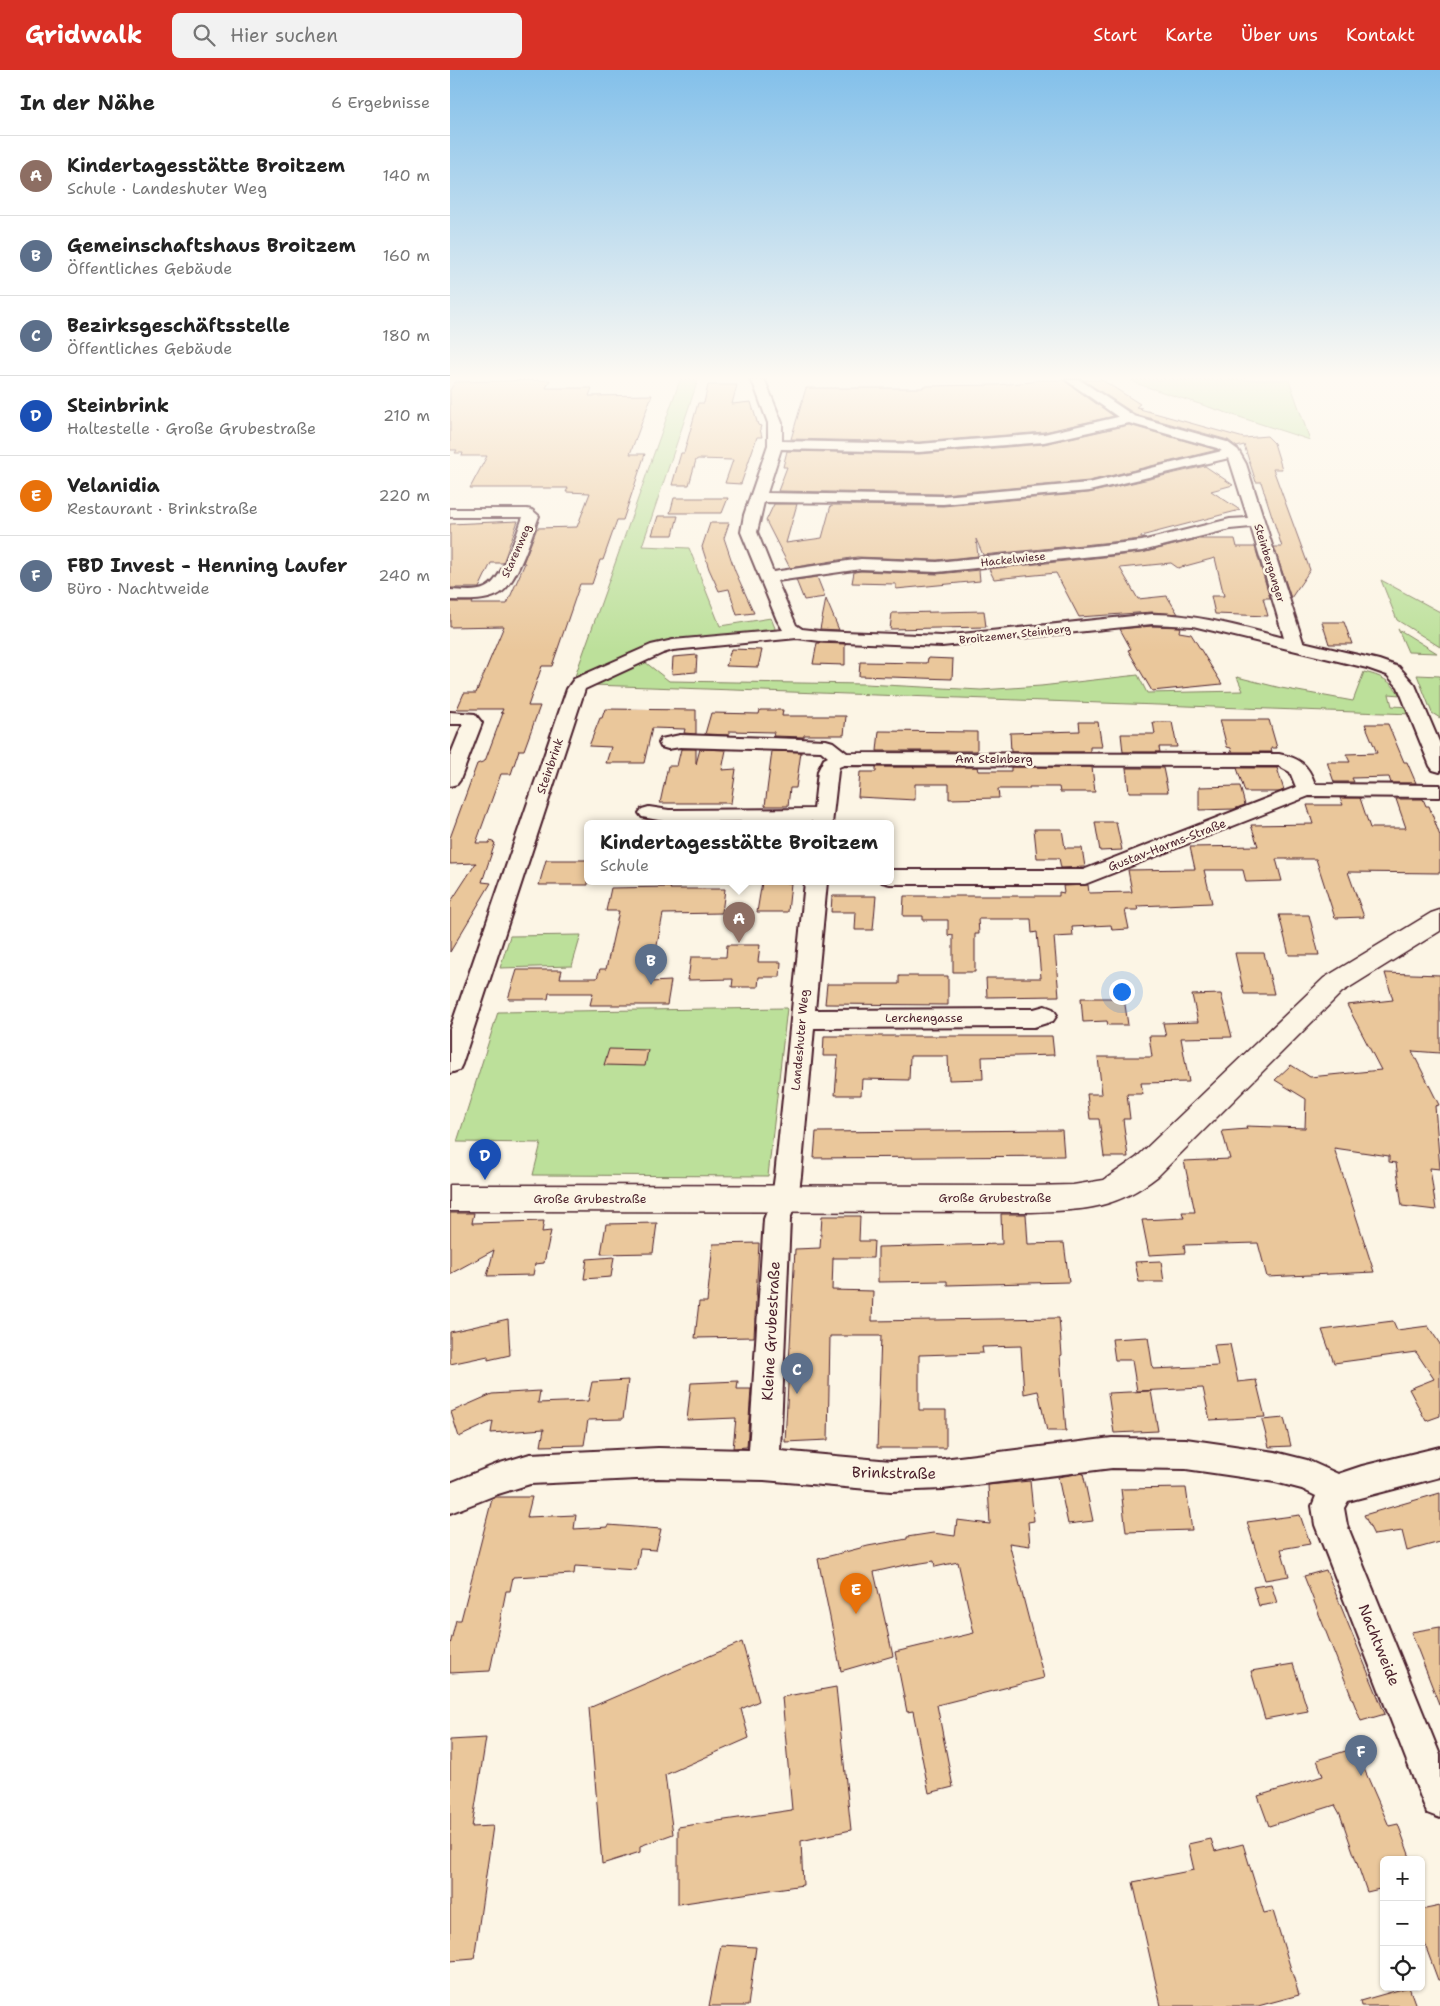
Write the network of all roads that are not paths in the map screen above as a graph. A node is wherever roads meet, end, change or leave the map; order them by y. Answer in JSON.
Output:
{"nodes":[{"id":1,"x":767,"y":470,"type":"edge"},
{"id":2,"x":1160,"y":470,"type":"edge"},
{"id":3,"x":1241,"y":470,"type":"edge"},
{"id":4,"x":758,"y":497,"type":"junction"},
{"id":5,"x":450,"y":513,"type":"edge"},
{"id":6,"x":1258,"y":522,"type":"junction"},
{"id":7,"x":767,"y":578,"type":"junction"},
{"id":8,"x":450,"y":595,"type":"edge"},
{"id":9,"x":797,"y":633,"type":"junction"},
{"id":10,"x":1295,"y":645,"type":"junction"},
{"id":11,"x":450,"y":718,"type":"edge"},
{"id":12,"x":668,"y":743,"type":"dead end"},
{"id":13,"x":842,"y":759,"type":"junction"},
{"id":14,"x":1440,"y":766,"type":"edge"},
{"id":15,"x":450,"y":780,"type":"edge"},
{"id":16,"x":1307,"y":790,"type":"junction"},
{"id":17,"x":1440,"y":791,"type":"edge"},
{"id":18,"x":649,"y":813,"type":"dead end"},
{"id":19,"x":822,"y":820,"type":"edge"},
{"id":20,"x":894,"y":877,"type":"edge"},
{"id":21,"x":816,"y":885,"type":"edge"},
{"id":22,"x":1440,"y":920,"type":"edge"},
{"id":23,"x":1045,"y":1015,"type":"dead end"},
{"id":24,"x":802,"y":1019,"type":"junction"},
{"id":25,"x":450,"y":1064,"type":"edge"},
{"id":26,"x":450,"y":1198,"type":"edge"},
{"id":27,"x":785,"y":1198,"type":"junction"},
{"id":28,"x":1440,"y":1462,"type":"edge"},
{"id":29,"x":764,"y":1465,"type":"junction"},
{"id":30,"x":1337,"y":1490,"type":"junction"},
{"id":31,"x":450,"y":1498,"type":"edge"},
{"id":32,"x":1440,"y":1800,"type":"edge"}],
"edges":[{"from":1,"to":4,"type":"street"},
{"from":2,"to":4,"type":"street"},
{"from":3,"to":6,"type":"street","name":"Steinberganger"},
{"from":4,"to":7,"type":"street"},
{"from":5,"to":8,"type":"street","name":"Starenweg"},
{"from":6,"to":7,"type":"street","name":"Hackelwiese"},
{"from":6,"to":10,"type":"street","name":"Steinberganger"},
{"from":7,"to":9,"type":"street"},
{"from":9,"to":10,"type":"street","name":"Broitzemer Steinberg"},
{"from":9,"to":25,"type":"street","name":"Steinbrink"},
{"from":10,"to":14,"type":"street","name":"Broitzemer Steinberg"},
{"from":11,"to":15,"type":"street"},
{"from":12,"to":13,"type":"street"},
{"from":13,"to":16,"type":"street","name":"Am Steinberg"},
{"from":13,"to":19,"type":"street"},
{"from":16,"to":17,"type":"street","name":"Gustav-Harms-Straße"},
{"from":16,"to":20,"type":"street","name":"Gustav-Harms-Straße"},
{"from":18,"to":19,"type":"street"},
{"from":21,"to":24,"type":"street","name":"Landeshuter Weg"},
{"from":22,"to":27,"type":"street","name":"Große Grubestraße"},
{"from":23,"to":24,"type":"street","name":"Lerchengasse"},
{"from":24,"to":27,"type":"street","name":"Landeshuter Weg"},
{"from":26,"to":27,"type":"street","name":"Große Grubestraße"},
{"from":27,"to":29,"type":"street","name":"Kleine Grubestraße"},
{"from":28,"to":30,"type":"street"},
{"from":29,"to":30,"type":"street","name":"Brinkstraße"},
{"from":29,"to":31,"type":"street","name":"Brinkstraße"},
{"from":30,"to":32,"type":"street","name":"Nachtweide"}]}
